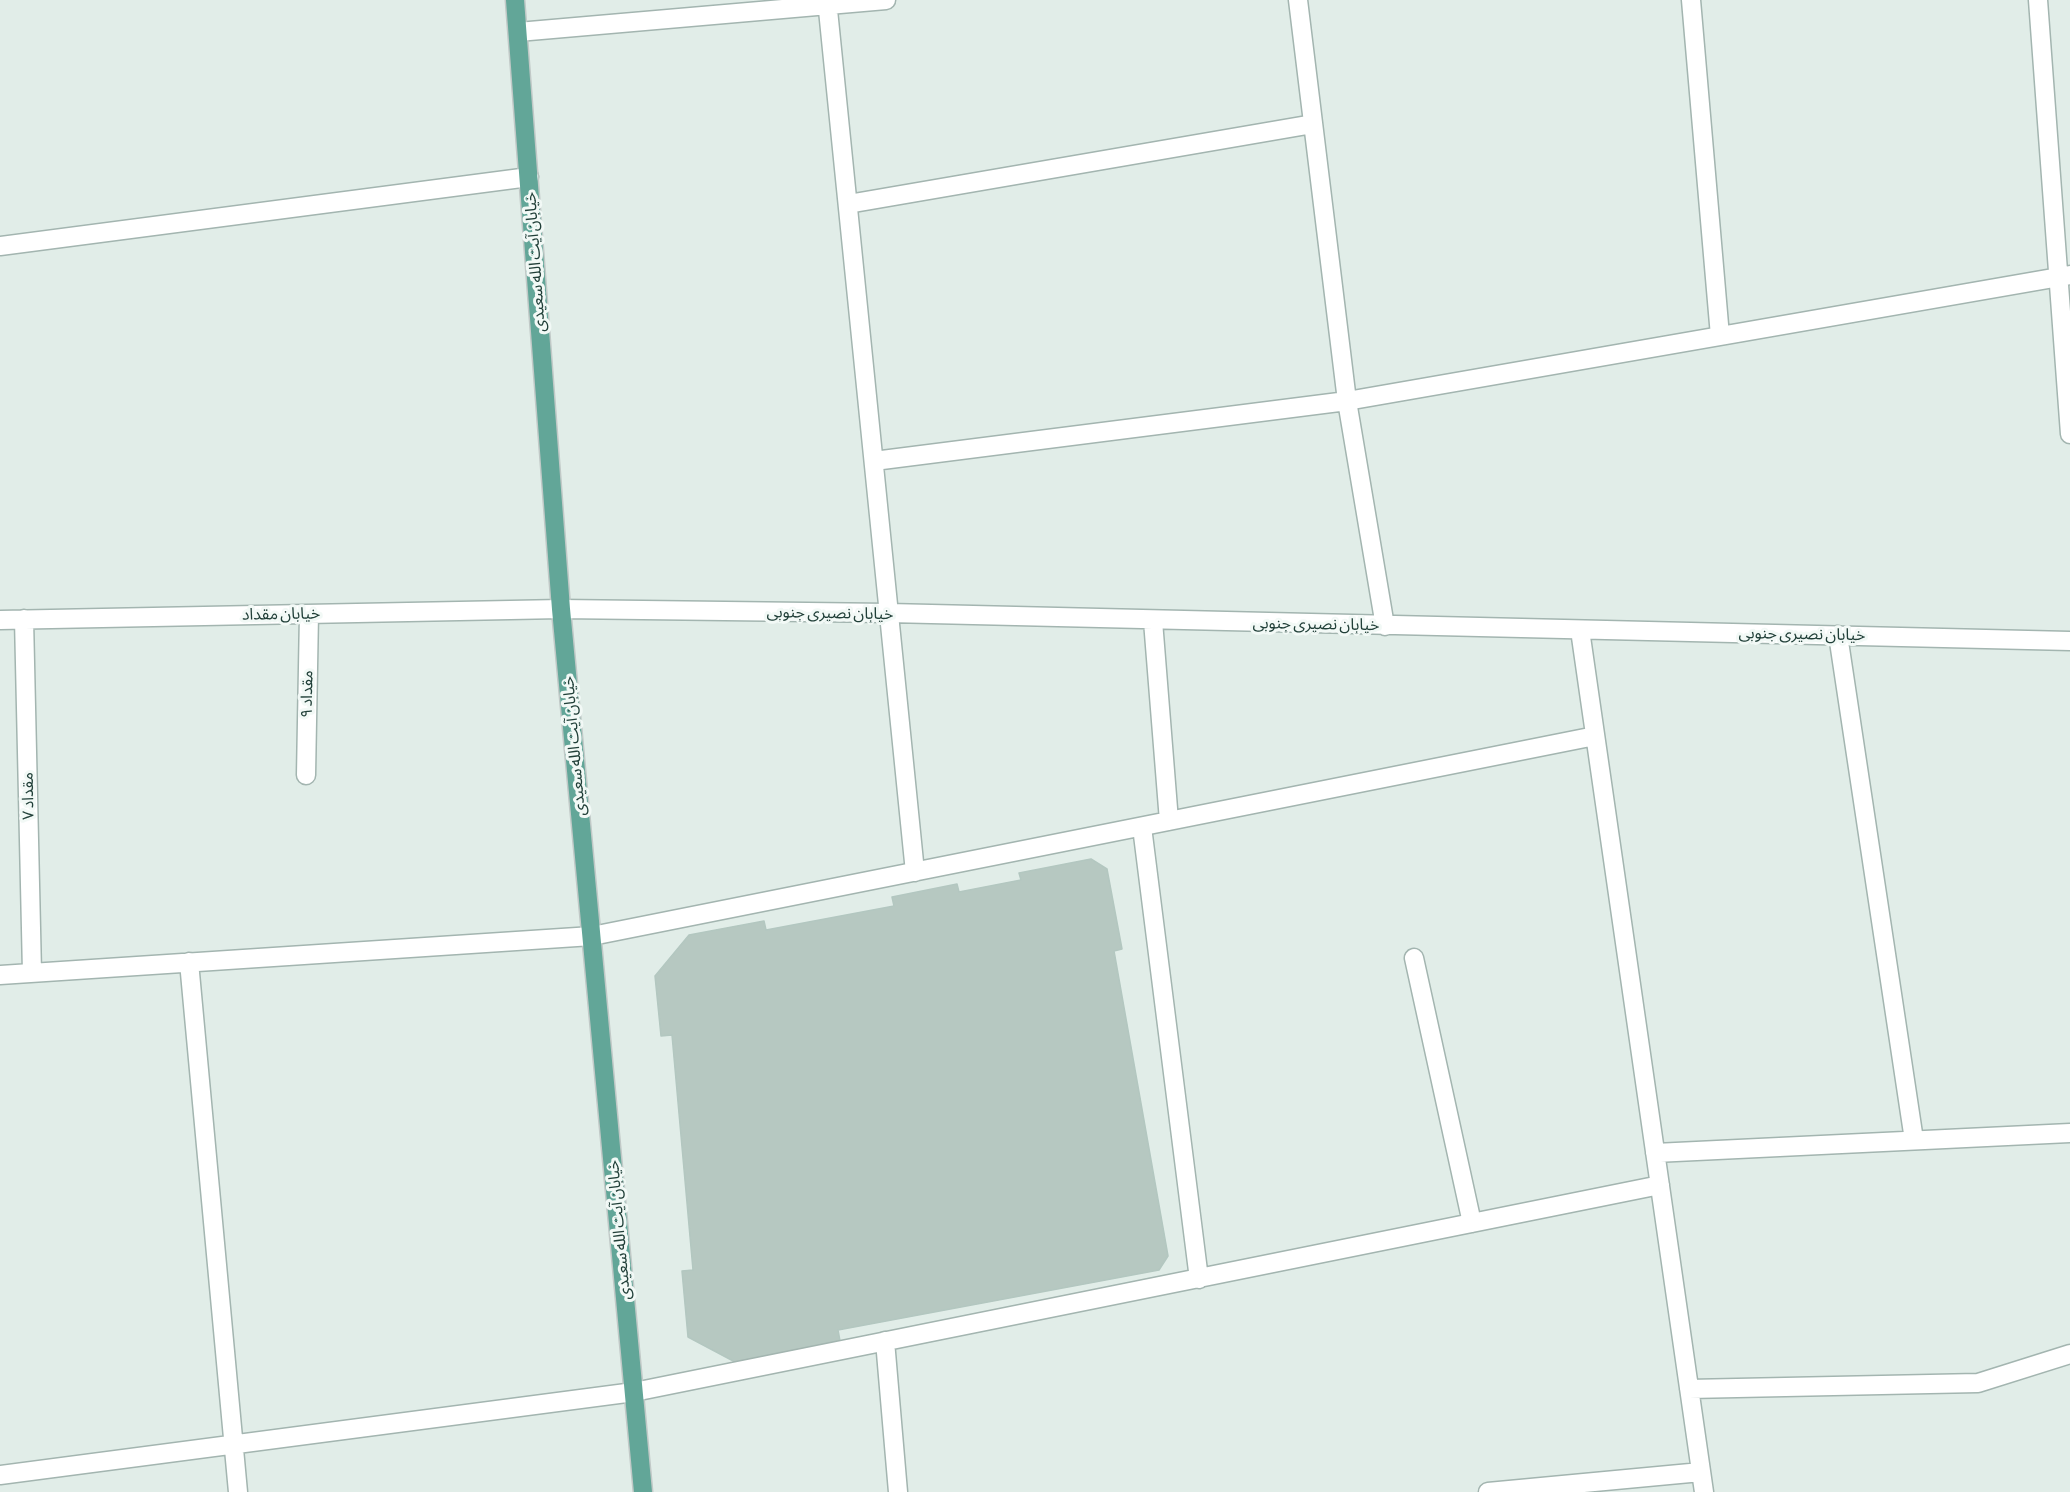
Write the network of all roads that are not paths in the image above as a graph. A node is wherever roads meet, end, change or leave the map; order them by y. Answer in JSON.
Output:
{"nodes":[{"id":1,"x":515,"y":0,"type":"edge"},
{"id":2,"x":886,"y":0,"type":"edge"},
{"id":3,"x":1298,"y":0,"type":"edge"},
{"id":4,"x":1691,"y":0,"type":"edge"},
{"id":5,"x":2038,"y":0,"type":"edge"},
{"id":6,"x":828,"y":2,"type":"edge"},
{"id":7,"x":518,"y":32,"type":"junction"},
{"id":8,"x":1313,"y":124,"type":"junction"},
{"id":9,"x":529,"y":177,"type":"junction"},
{"id":10,"x":848,"y":204,"type":"junction"},
{"id":11,"x":0,"y":246,"type":"edge"},
{"id":12,"x":2064,"y":276,"type":"edge"},
{"id":13,"x":1720,"y":336,"type":"junction"},
{"id":14,"x":1347,"y":400,"type":"junction"},
{"id":15,"x":2070,"y":434,"type":"edge"},
{"id":16,"x":874,"y":461,"type":"junction"},
{"id":17,"x":561,"y":609,"type":"junction"},
{"id":18,"x":889,"y":613,"type":"junction"},
{"id":19,"x":309,"y":614,"type":"junction"},
{"id":20,"x":0,"y":620,"type":"edge"},
{"id":21,"x":24,"y":620,"type":"junction"},
{"id":22,"x":1153,"y":621,"type":"junction"},
{"id":23,"x":1385,"y":626,"type":"junction"},
{"id":24,"x":1580,"y":630,"type":"junction"},
{"id":25,"x":1838,"y":634,"type":"junction"},
{"id":26,"x":2070,"y":641,"type":"edge"},
{"id":27,"x":1595,"y":736,"type":"junction"},
{"id":28,"x":306,"y":775,"type":"dead end"},
{"id":29,"x":1169,"y":821,"type":"junction"},
{"id":30,"x":1142,"y":827,"type":"junction"},
{"id":31,"x":915,"y":872,"type":"junction"},
{"id":32,"x":592,"y":936,"type":"junction"},
{"id":33,"x":1414,"y":958,"type":"dead end"},
{"id":34,"x":189,"y":962,"type":"junction"},
{"id":35,"x":32,"y":973,"type":"junction"},
{"id":36,"x":0,"y":975,"type":"edge"},
{"id":37,"x":2070,"y":1133,"type":"edge"},
{"id":38,"x":1914,"y":1140,"type":"junction"},
{"id":39,"x":1655,"y":1154,"type":"junction"},
{"id":40,"x":1660,"y":1185,"type":"junction"},
{"id":41,"x":1472,"y":1223,"type":"junction"},
{"id":42,"x":1199,"y":1279,"type":"junction"},
{"id":43,"x":885,"y":1341,"type":"junction"},
{"id":44,"x":2070,"y":1354,"type":"edge"},
{"id":45,"x":1689,"y":1389,"type":"junction"},
{"id":46,"x":634,"y":1392,"type":"junction"},
{"id":47,"x":233,"y":1444,"type":"junction"},
{"id":48,"x":1701,"y":1472,"type":"junction"},
{"id":49,"x":0,"y":1475,"type":"edge"},
{"id":50,"x":238,"y":1492,"type":"edge"},
{"id":51,"x":643,"y":1492,"type":"edge"},
{"id":52,"x":898,"y":1492,"type":"edge"},
{"id":53,"x":1488,"y":1492,"type":"edge"},
{"id":54,"x":1704,"y":1492,"type":"edge"}],
"edges":[{"from":1,"to":7,"type":"main road","name":"خیابان آیت الله سعیدی"},
{"from":2,"to":6,"type":"street"},
{"from":3,"to":8,"type":"street"},
{"from":4,"to":13,"type":"street"},
{"from":5,"to":12,"type":"street"},
{"from":6,"to":7,"type":"street"},
{"from":6,"to":10,"type":"street"},
{"from":7,"to":9,"type":"main road","name":"خیابان آیت الله سعیدی"},
{"from":8,"to":10,"type":"street"},
{"from":8,"to":14,"type":"street"},
{"from":9,"to":11,"type":"street"},
{"from":9,"to":17,"type":"main road","name":"خیابان آیت الله سعیدی"},
{"from":10,"to":16,"type":"street"},
{"from":12,"to":13,"type":"street"},
{"from":12,"to":15,"type":"street"},
{"from":13,"to":14,"type":"street"},
{"from":14,"to":16,"type":"street"},
{"from":14,"to":23,"type":"street"},
{"from":16,"to":18,"type":"street"},
{"from":17,"to":18,"type":"street","name":"خیابان نصیری جنوبی"},
{"from":17,"to":19,"type":"street","name":"خیابان مقداد"},
{"from":17,"to":32,"type":"main road","name":"خیابان آیت الله سعیدی"},
{"from":18,"to":22,"type":"street","name":"خیابان نصیری جنوبی"},
{"from":18,"to":31,"type":"street"},
{"from":19,"to":21,"type":"street","name":"خیابان مقداد"},
{"from":19,"to":28,"type":"street","name":"مقداد ۹"},
{"from":20,"to":21,"type":"street","name":"خیابان مقداد"},
{"from":21,"to":35,"type":"street","name":"۷ مقداد"},
{"from":22,"to":23,"type":"street","name":"خیابان نصیری جنوبی"},
{"from":22,"to":29,"type":"street"},
{"from":23,"to":24,"type":"street","name":"خیابان نصیری جنوبی"},
{"from":24,"to":25,"type":"street","name":"خیابان نصیری جنوبی"},
{"from":24,"to":27,"type":"street"},
{"from":25,"to":26,"type":"street","name":"خیابان نصیری جنوبی"},
{"from":25,"to":38,"type":"street"},
{"from":27,"to":29,"type":"street"},
{"from":27,"to":39,"type":"street"},
{"from":29,"to":30,"type":"street"},
{"from":30,"to":31,"type":"street"},
{"from":30,"to":42,"type":"street"},
{"from":31,"to":32,"type":"street"},
{"from":32,"to":34,"type":"street"},
{"from":32,"to":46,"type":"main road","name":"خیابان آیت الله سعیدی"},
{"from":33,"to":41,"type":"street"},
{"from":34,"to":35,"type":"street"},
{"from":34,"to":47,"type":"street"},
{"from":35,"to":36,"type":"street"},
{"from":37,"to":38,"type":"street"},
{"from":38,"to":39,"type":"street"},
{"from":39,"to":40,"type":"street"},
{"from":40,"to":41,"type":"street"},
{"from":40,"to":45,"type":"street"},
{"from":41,"to":42,"type":"street"},
{"from":42,"to":43,"type":"street"},
{"from":43,"to":46,"type":"street"},
{"from":43,"to":52,"type":"street"},
{"from":44,"to":45,"type":"street"},
{"from":45,"to":48,"type":"street"},
{"from":46,"to":47,"type":"street"},
{"from":46,"to":51,"type":"main road","name":"خیابان آیت الله سعیدی"},
{"from":47,"to":49,"type":"street"},
{"from":47,"to":50,"type":"street"},
{"from":48,"to":53,"type":"street"},
{"from":48,"to":54,"type":"street"}]}
